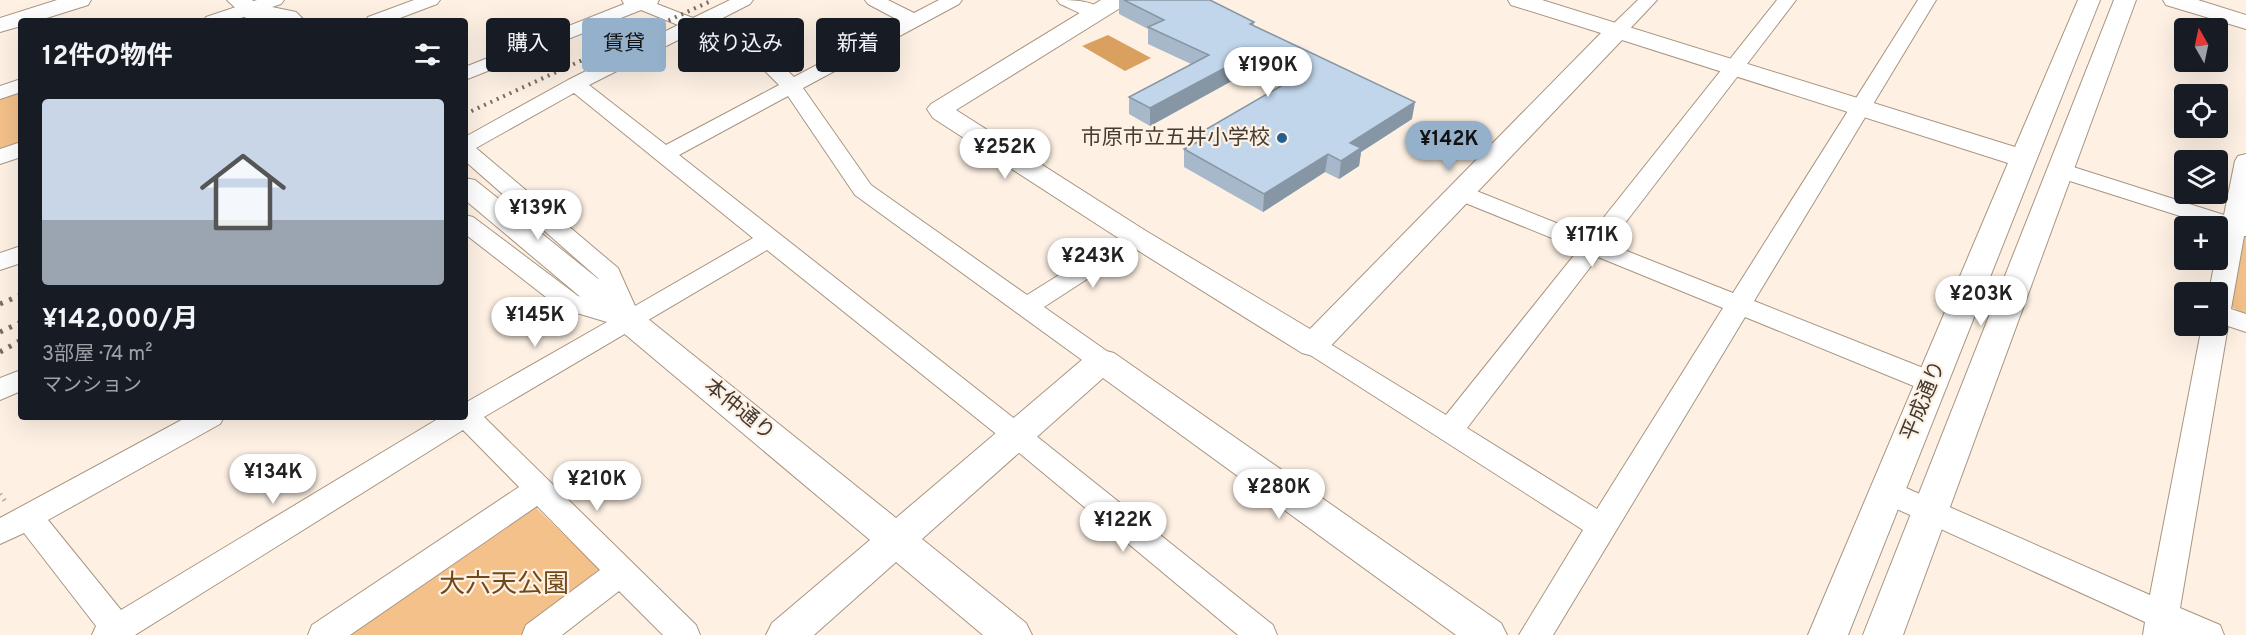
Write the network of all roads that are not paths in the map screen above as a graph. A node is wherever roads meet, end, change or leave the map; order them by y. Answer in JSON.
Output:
{"nodes":[{"id":1,"x":80,"y":0,"type":"edge"},
{"id":2,"x":275,"y":0,"type":"edge"},
{"id":3,"x":431,"y":0,"type":"edge"},
{"id":4,"x":744,"y":0,"type":"edge"},
{"id":5,"x":874,"y":0,"type":"edge"},
{"id":6,"x":953,"y":0,"type":"edge"},
{"id":7,"x":1066,"y":0,"type":"edge"},
{"id":8,"x":1519,"y":0,"type":"edge"},
{"id":9,"x":1648,"y":0,"type":"edge"},
{"id":10,"x":1787,"y":0,"type":"edge"},
{"id":11,"x":1927,"y":0,"type":"edge"},
{"id":12,"x":2089,"y":0,"type":"edge"},
{"id":13,"x":2125,"y":0,"type":"edge"},
{"id":14,"x":2174,"y":0,"type":"edge"},
{"id":15,"x":640,"y":2,"type":"edge"},
{"id":16,"x":1107,"y":6,"type":"edge"},
{"id":17,"x":249,"y":13,"type":"edge"},
{"id":18,"x":22,"y":18,"type":"edge"},
{"id":19,"x":226,"y":18,"type":"edge"},
{"id":20,"x":292,"y":18,"type":"edge"},
{"id":21,"x":383,"y":18,"type":"edge"},
{"id":22,"x":707,"y":18,"type":"edge"},
{"id":23,"x":18,"y":19,"type":"edge"},
{"id":24,"x":678,"y":19,"type":"edge"},
{"id":25,"x":914,"y":21,"type":"junction"},
{"id":26,"x":2246,"y":22,"type":"edge"},
{"id":27,"x":0,"y":25,"type":"edge"},
{"id":28,"x":1617,"y":31,"type":"junction"},
{"id":29,"x":678,"y":32,"type":"edge"},
{"id":30,"x":1733,"y":68,"type":"junction"},
{"id":31,"x":777,"y":72,"type":"edge"},
{"id":32,"x":468,"y":73,"type":"edge"},
{"id":33,"x":575,"y":84,"type":"junction"},
{"id":34,"x":791,"y":86,"type":"junction"},
{"id":35,"x":18,"y":87,"type":"edge"},
{"id":36,"x":0,"y":93,"type":"edge"},
{"id":37,"x":1861,"y":108,"type":"junction"},
{"id":38,"x":468,"y":146,"type":"edge"},
{"id":39,"x":18,"y":150,"type":"edge"},
{"id":40,"x":468,"y":151,"type":"edge"},
{"id":41,"x":665,"y":154,"type":"junction"},
{"id":42,"x":0,"y":156,"type":"edge"},
{"id":43,"x":2024,"y":159,"type":"junction"},
{"id":44,"x":2246,"y":161,"type":"edge"},
{"id":45,"x":2059,"y":170,"type":"junction"},
{"id":46,"x":468,"y":188,"type":"edge"},
{"id":47,"x":1461,"y":193,"type":"junction"},
{"id":48,"x":468,"y":224,"type":"edge"},
{"id":49,"x":2240,"y":227,"type":"edge"},
{"id":50,"x":1136,"y":237,"type":"junction"},
{"id":51,"x":768,"y":238,"type":"junction"},
{"id":52,"x":1592,"y":245,"type":"junction"},
{"id":53,"x":18,"y":255,"type":"edge"},
{"id":54,"x":0,"y":262,"type":"edge"},
{"id":55,"x":2225,"y":282,"type":"edge"},
{"id":56,"x":1740,"y":305,"type":"junction"},
{"id":57,"x":1027,"y":306,"type":"junction"},
{"id":58,"x":2228,"y":317,"type":"edge"},
{"id":59,"x":628,"y":320,"type":"junction"},
{"id":60,"x":2246,"y":323,"type":"edge"},
{"id":61,"x":2213,"y":336,"type":"edge"},
{"id":62,"x":1313,"y":345,"type":"junction"},
{"id":63,"x":1102,"y":360,"type":"junction"},
{"id":64,"x":18,"y":381,"type":"edge"},
{"id":65,"x":1931,"y":382,"type":"junction"},
{"id":66,"x":0,"y":390,"type":"edge"},
{"id":67,"x":468,"y":414,"type":"edge"},
{"id":68,"x":468,"y":419,"type":"edge"},
{"id":69,"x":204,"y":420,"type":"edge"},
{"id":70,"x":458,"y":420,"type":"edge"},
{"id":71,"x":1449,"y":431,"type":"junction"},
{"id":72,"x":1015,"y":434,"type":"junction"},
{"id":73,"x":539,"y":489,"type":"junction"},
{"id":74,"x":1887,"y":492,"type":"junction"},
{"id":75,"x":1929,"y":511,"type":"junction"},
{"id":76,"x":14,"y":520,"type":"edge"},
{"id":77,"x":1602,"y":527,"type":"junction"},
{"id":78,"x":0,"y":532,"type":"edge"},
{"id":79,"x":896,"y":538,"type":"junction"},
{"id":80,"x":622,"y":571,"type":"junction"},
{"id":81,"x":2161,"y":625,"type":"edge"},
{"id":82,"x":113,"y":632,"type":"edge"},
{"id":83,"x":324,"y":635,"type":"edge"},
{"id":84,"x":538,"y":635,"type":"edge"},
{"id":85,"x":684,"y":635,"type":"edge"},
{"id":86,"x":786,"y":635,"type":"edge"},
{"id":87,"x":1012,"y":635,"type":"edge"},
{"id":88,"x":1261,"y":635,"type":"edge"},
{"id":89,"x":1487,"y":635,"type":"edge"},
{"id":90,"x":1535,"y":635,"type":"edge"},
{"id":91,"x":1828,"y":635,"type":"edge"},
{"id":92,"x":1883,"y":635,"type":"edge"},
{"id":93,"x":2208,"y":635,"type":"edge"}],
"edges":[{"from":1,"to":18,"type":"street"},
{"from":2,"to":17,"type":"street"},
{"from":3,"to":21,"type":"street"},
{"from":4,"to":22,"type":"street"},
{"from":5,"to":25,"type":"street"},
{"from":6,"to":25,"type":"street"},
{"from":7,"to":16,"type":"street"},
{"from":8,"to":28,"type":"street"},
{"from":9,"to":28,"type":"street"},
{"from":10,"to":30,"type":"street"},
{"from":11,"to":37,"type":"street"},
{"from":12,"to":43,"type":"street","name":"平成通り"},
{"from":13,"to":45,"type":"street","name":"平成通り"},
{"from":14,"to":26,"type":"street"},
{"from":15,"to":24,"type":"street"},
{"from":15,"to":32,"type":"street"},
{"from":16,"to":50,"type":"street"},
{"from":17,"to":19,"type":"street"},
{"from":17,"to":20,"type":"street"},
{"from":23,"to":27,"type":"street"},
{"from":25,"to":34,"type":"street"},
{"from":28,"to":30,"type":"street"},
{"from":28,"to":47,"type":"street"},
{"from":29,"to":33,"type":"street"},
{"from":30,"to":37,"type":"street"},
{"from":30,"to":52,"type":"street"},
{"from":31,"to":34,"type":"street"},
{"from":33,"to":38,"type":"street"},
{"from":33,"to":41,"type":"street"},
{"from":34,"to":41,"type":"street"},
{"from":34,"to":57,"type":"street"},
{"from":35,"to":36,"type":"street"},
{"from":37,"to":43,"type":"street"},
{"from":37,"to":56,"type":"street"},
{"from":39,"to":42,"type":"street"},
{"from":40,"to":59,"type":"street"},
{"from":41,"to":51,"type":"street"},
{"from":43,"to":65,"type":"street","name":"平成通り"},
{"from":44,"to":49,"type":"street"},
{"from":45,"to":49,"type":"street"},
{"from":45,"to":75,"type":"street","name":"平成通り"},
{"from":46,"to":59,"type":"street","name":"本仲通り"},
{"from":47,"to":52,"type":"street"},
{"from":47,"to":62,"type":"street"},
{"from":48,"to":59,"type":"street"},
{"from":49,"to":55,"type":"street"},
{"from":50,"to":57,"type":"street"},
{"from":50,"to":62,"type":"street"},
{"from":51,"to":59,"type":"street"},
{"from":51,"to":72,"type":"street"},
{"from":52,"to":56,"type":"street"},
{"from":52,"to":71,"type":"street"},
{"from":53,"to":54,"type":"street"},
{"from":56,"to":65,"type":"street"},
{"from":56,"to":77,"type":"street"},
{"from":57,"to":63,"type":"street"},
{"from":58,"to":60,"type":"street"},
{"from":59,"to":67,"type":"street"},
{"from":59,"to":79,"type":"street","name":"本仲通り"},
{"from":61,"to":81,"type":"street"},
{"from":62,"to":71,"type":"street"},
{"from":63,"to":72,"type":"street"},
{"from":63,"to":89,"type":"street"},
{"from":64,"to":66,"type":"street"},
{"from":65,"to":74,"type":"street","name":"平成通り"},
{"from":68,"to":73,"type":"street"},
{"from":69,"to":76,"type":"street"},
{"from":70,"to":82,"type":"street"},
{"from":71,"to":77,"type":"street"},
{"from":72,"to":79,"type":"street"},
{"from":72,"to":88,"type":"street"},
{"from":73,"to":80,"type":"street"},
{"from":73,"to":83,"type":"street"},
{"from":74,"to":75,"type":"street"},
{"from":74,"to":91,"type":"street","name":"平成通り"},
{"from":75,"to":81,"type":"street"},
{"from":75,"to":92,"type":"street","name":"平成通り"},
{"from":76,"to":78,"type":"street"},
{"from":76,"to":82,"type":"street"},
{"from":77,"to":90,"type":"street"},
{"from":79,"to":86,"type":"street"},
{"from":79,"to":87,"type":"street","name":"本仲通り"},
{"from":80,"to":84,"type":"street"},
{"from":80,"to":85,"type":"street"},
{"from":81,"to":93,"type":"street"}]}
